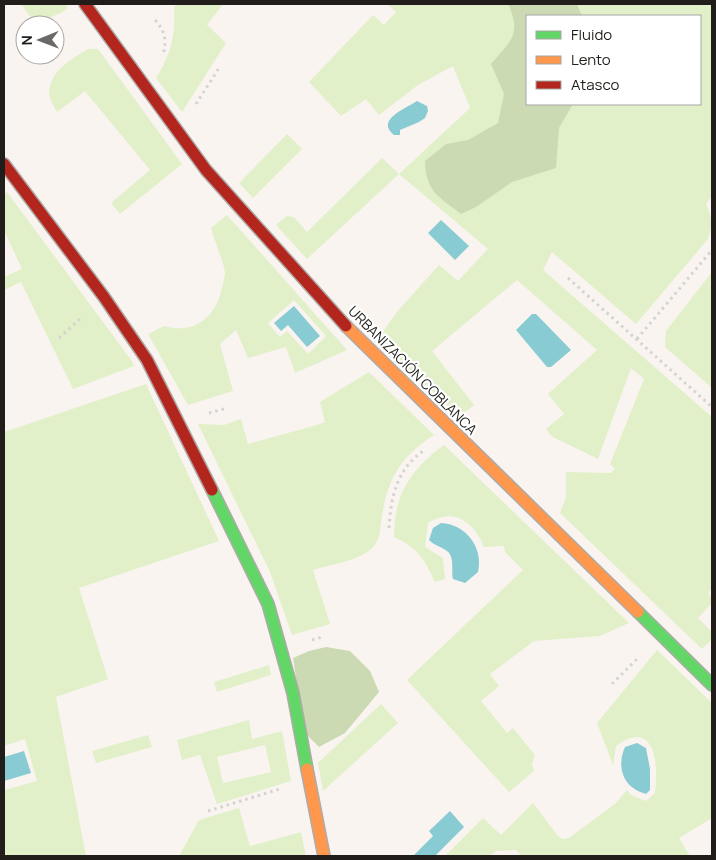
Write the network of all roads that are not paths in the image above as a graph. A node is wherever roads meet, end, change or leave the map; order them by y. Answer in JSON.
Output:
{"nodes":[{"id":1,"x":85,"y":4,"type":"edge"},
{"id":2,"x":4,"y":164,"type":"edge"},
{"id":3,"x":712,"y":685,"type":"edge"},
{"id":4,"x":324,"y":856,"type":"edge"}],
"edges":[{"from":1,"to":3,"type":"street","name":"URBANIZACIÓN COBLANCA"},
{"from":2,"to":4,"type":"street"}]}
